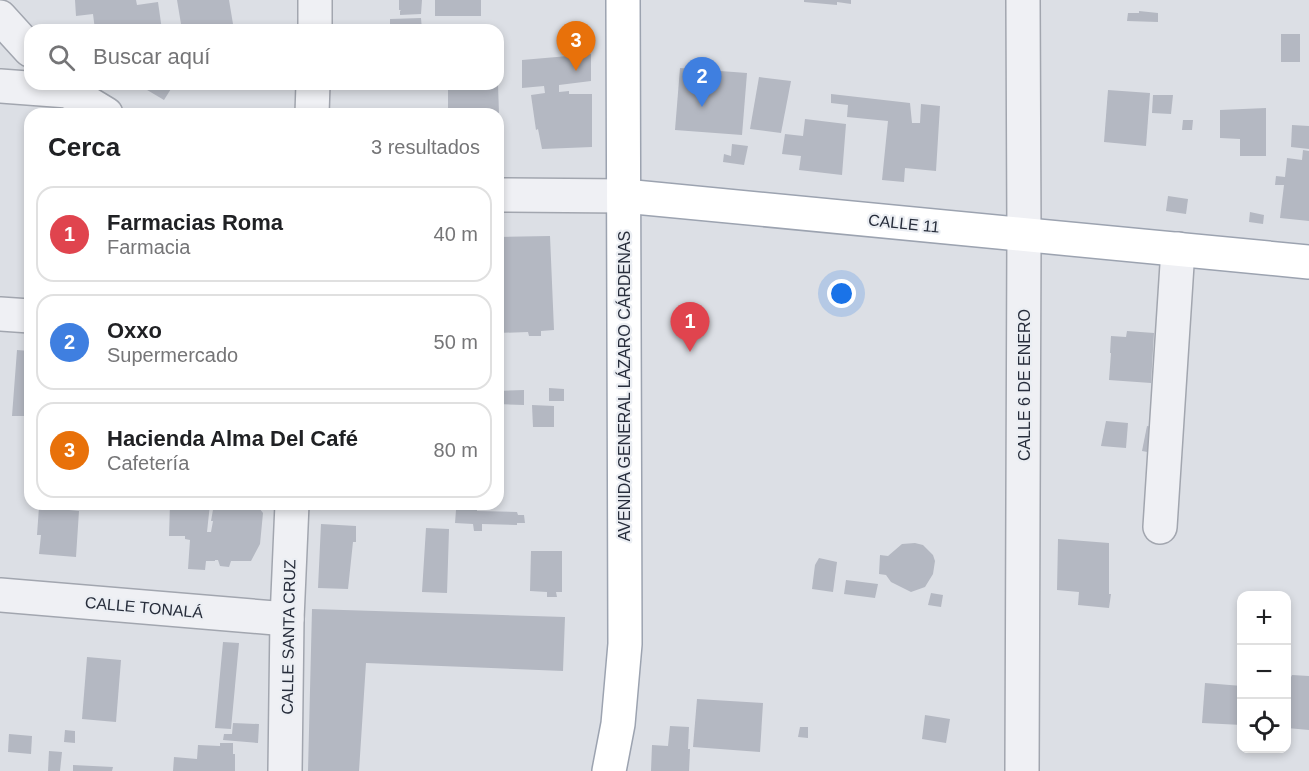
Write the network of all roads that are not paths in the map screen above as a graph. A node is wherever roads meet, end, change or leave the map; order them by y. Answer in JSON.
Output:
{"nodes":[{"id":1,"x":315,"y":0,"type":"edge"},
{"id":2,"x":623,"y":0,"type":"edge"},
{"id":3,"x":1023,"y":0,"type":"edge"},
{"id":4,"x":0,"y":17,"type":"edge"},
{"id":5,"x":315,"y":24,"type":"edge"},
{"id":6,"x":24,"y":43,"type":"edge"},
{"id":7,"x":0,"y":86,"type":"edge"},
{"id":8,"x":24,"y":86,"type":"edge"},
{"id":9,"x":70,"y":90,"type":"edge"},
{"id":10,"x":313,"y":90,"type":"edge"},
{"id":11,"x":97,"y":108,"type":"edge"},
{"id":12,"x":312,"y":108,"type":"edge"},
{"id":13,"x":504,"y":195,"type":"edge"},
{"id":14,"x":624,"y":196,"type":"junction"},
{"id":15,"x":1024,"y":234,"type":"junction"},
{"id":16,"x":1178,"y":249,"type":"junction"},
{"id":17,"x":1309,"y":262,"type":"edge"},
{"id":18,"x":0,"y":314,"type":"edge"},
{"id":19,"x":24,"y":316,"type":"edge"},
{"id":20,"x":292,"y":510,"type":"edge"},
{"id":21,"x":1160,"y":527,"type":"dead end"},
{"id":22,"x":0,"y":595,"type":"edge"},
{"id":23,"x":287,"y":619,"type":"junction"},
{"id":24,"x":285,"y":771,"type":"edge"},
{"id":25,"x":609,"y":771,"type":"edge"},
{"id":26,"x":1022,"y":771,"type":"edge"}],
"edges":[{"from":1,"to":5,"type":"street"},
{"from":2,"to":14,"type":"main road","name":"AVENIDA GENERAL LÁZARO CÁRDENAS"},
{"from":3,"to":15,"type":"street","name":"CALLE 6 DE ENERO"},
{"from":4,"to":6,"type":"street"},
{"from":7,"to":8,"type":"street"},
{"from":9,"to":11,"type":"street"},
{"from":10,"to":12,"type":"street"},
{"from":13,"to":14,"type":"street","name":"CALLE 11"},
{"from":14,"to":15,"type":"main road","name":"CALLE 11"},
{"from":14,"to":25,"type":"main road","name":"AVENIDA GENERAL LÁZARO CÁRDENAS"},
{"from":15,"to":16,"type":"main road","name":"CALLE 11"},
{"from":15,"to":26,"type":"street","name":"CALLE 6 DE ENERO"},
{"from":16,"to":17,"type":"main road","name":"CALLE 11"},
{"from":16,"to":21,"type":"street"},
{"from":18,"to":19,"type":"street"},
{"from":20,"to":23,"type":"street","name":"CALLE SANTA CRUZ"},
{"from":22,"to":23,"type":"street","name":"CALLE TONALÁ"},
{"from":23,"to":24,"type":"street","name":"CALLE SANTA CRUZ"}]}
